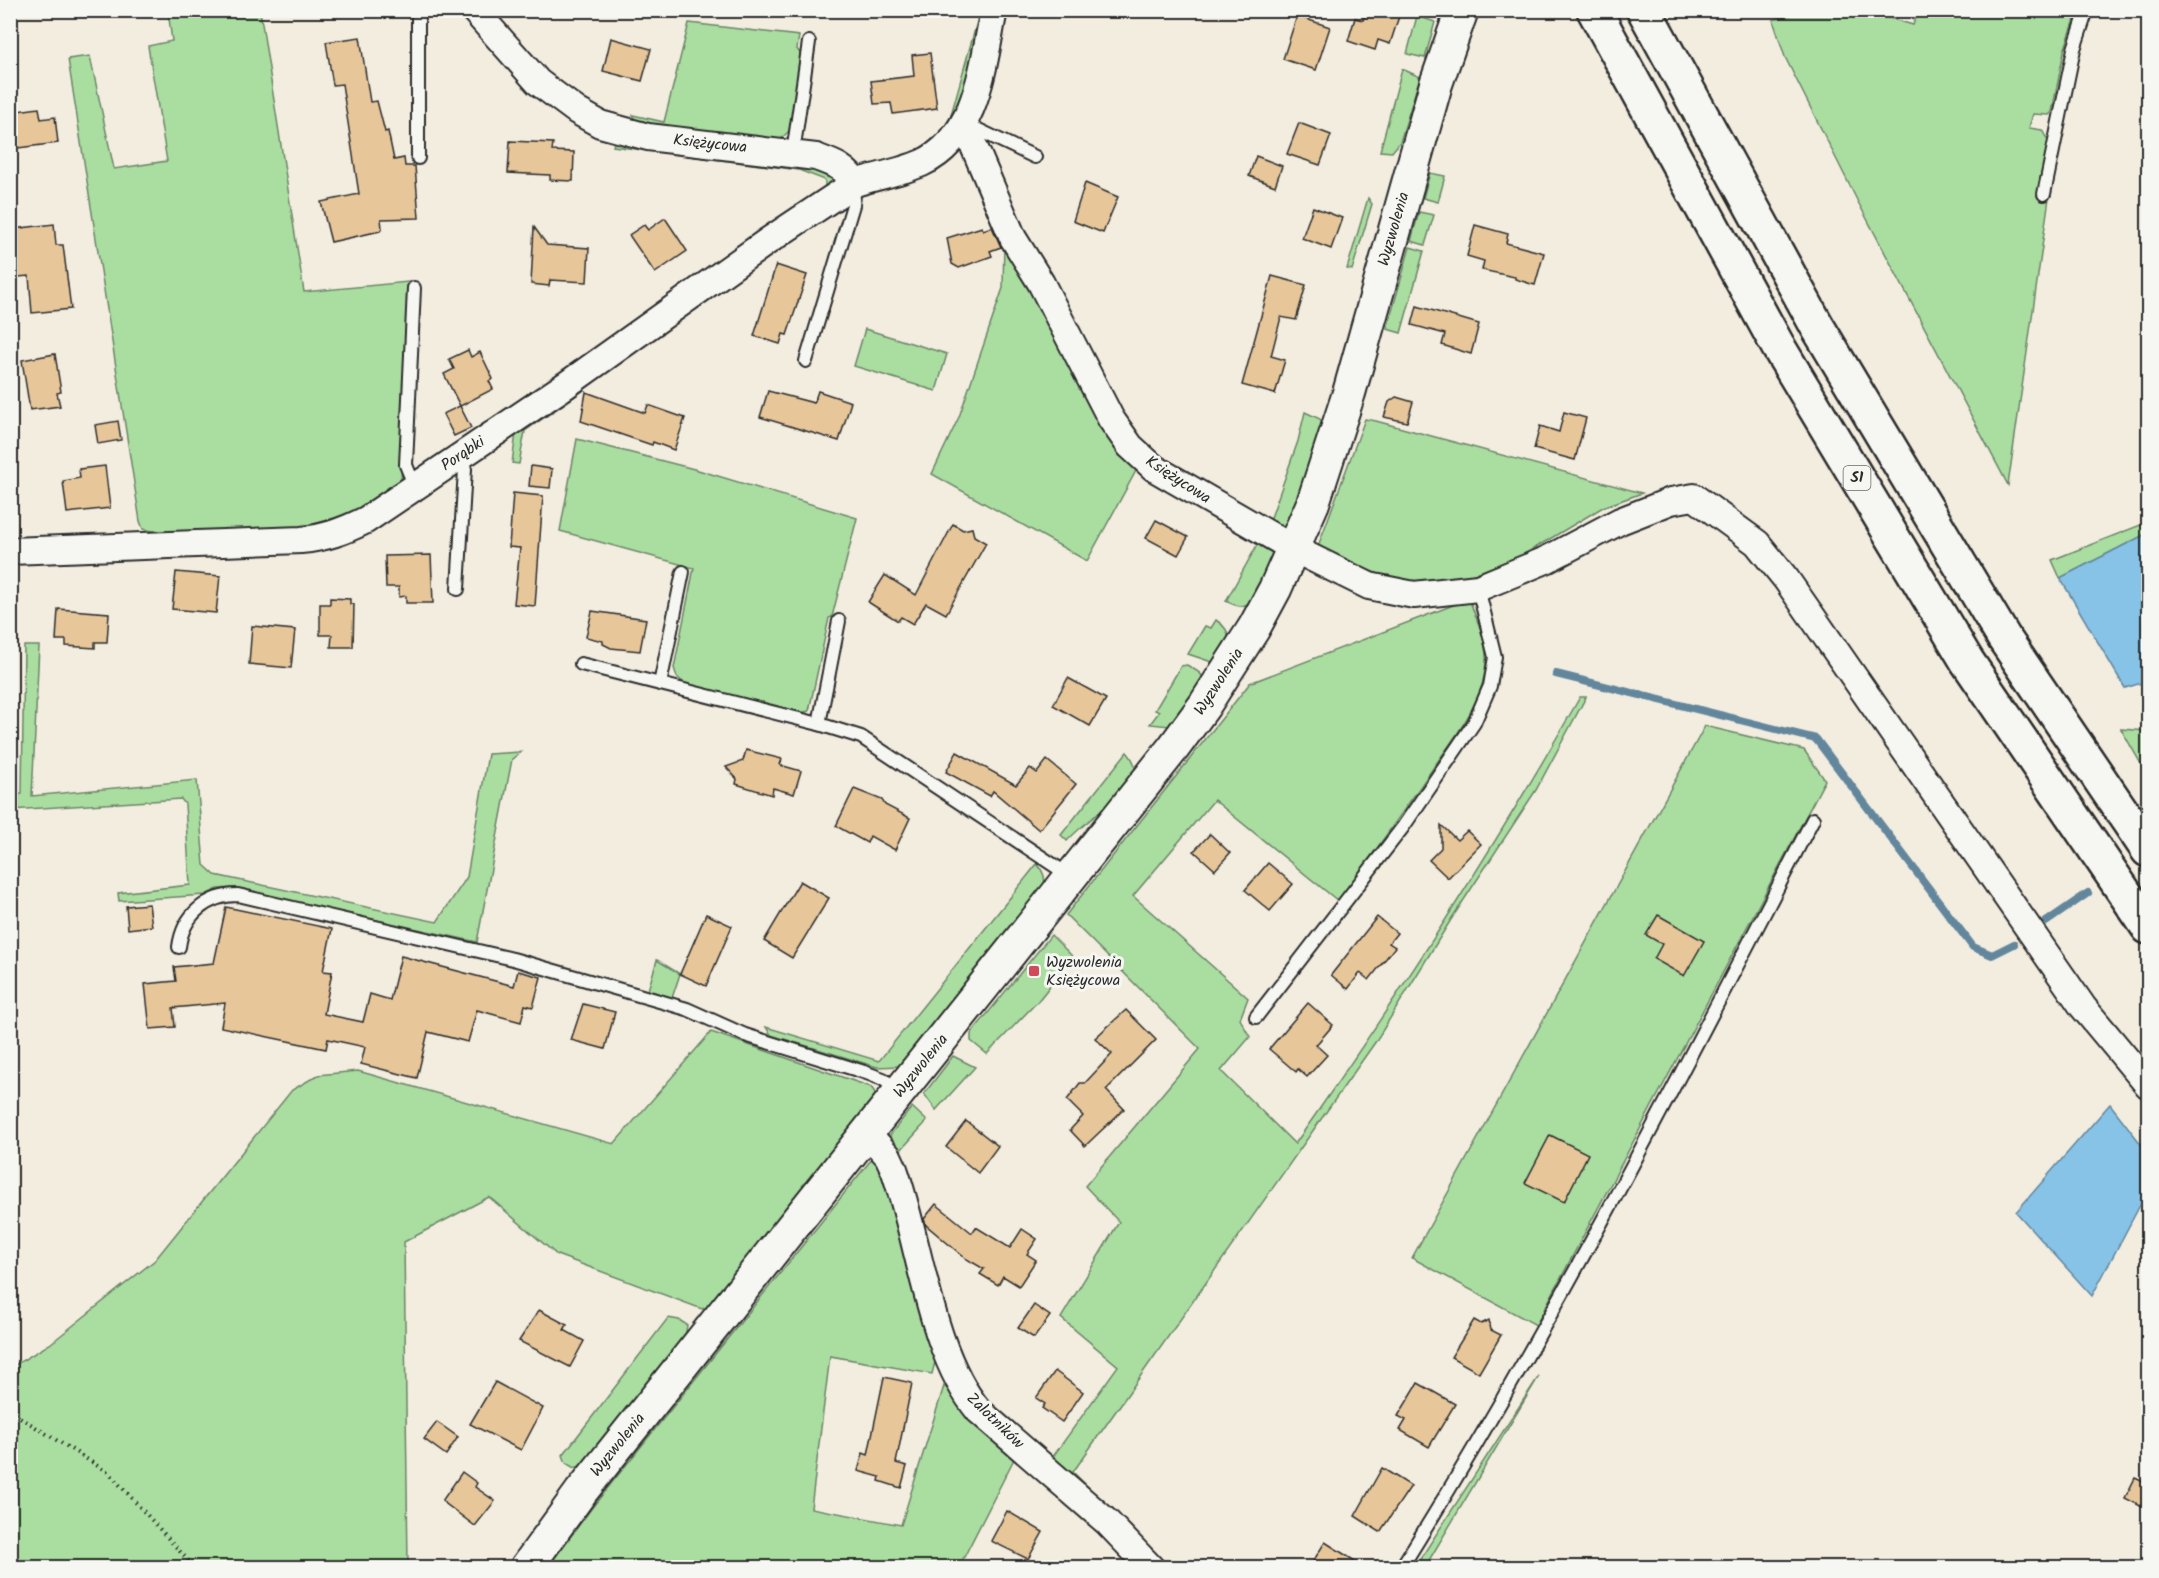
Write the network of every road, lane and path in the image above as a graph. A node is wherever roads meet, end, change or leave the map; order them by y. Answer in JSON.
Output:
{"nodes":[{"id":1,"x":418,"y":10,"type":"edge"},
{"id":2,"x":474,"y":10,"type":"edge"},
{"id":3,"x":994,"y":10,"type":"edge"},
{"id":4,"x":1462,"y":10,"type":"edge"},
{"id":5,"x":1594,"y":10,"type":"edge"},
{"id":6,"x":1644,"y":10,"type":"edge"},
{"id":7,"x":2087,"y":10,"type":"edge"},
{"id":8,"x":809,"y":42,"type":"dead end"},
{"id":9,"x":964,"y":123,"type":"junction"},
{"id":10,"x":793,"y":153,"type":"junction"},
{"id":11,"x":1035,"y":157,"type":"dead end"},
{"id":12,"x":418,"y":158,"type":"dead end"},
{"id":13,"x":855,"y":183,"type":"junction"},
{"id":14,"x":2044,"y":194,"type":"dead end"},
{"id":15,"x":414,"y":288,"type":"dead end"},
{"id":16,"x":806,"y":361,"type":"dead end"},
{"id":17,"x":461,"y":456,"type":"junction"},
{"id":18,"x":415,"y":487,"type":"junction"},
{"id":19,"x":1293,"y":549,"type":"junction"},
{"id":20,"x":10,"y":551,"type":"edge"},
{"id":21,"x":683,"y":572,"type":"dead end"},
{"id":22,"x":1478,"y":588,"type":"junction"},
{"id":23,"x":458,"y":589,"type":"dead end"},
{"id":24,"x":839,"y":621,"type":"dead end"},
{"id":25,"x":581,"y":664,"type":"dead end"},
{"id":26,"x":660,"y":684,"type":"junction"},
{"id":27,"x":819,"y":724,"type":"junction"},
{"id":28,"x":1813,"y":819,"type":"dead end"},
{"id":29,"x":2148,"y":850,"type":"edge"},
{"id":30,"x":1071,"y":877,"type":"junction"},
{"id":31,"x":2148,"y":927,"type":"edge"},
{"id":32,"x":179,"y":947,"type":"dead end"},
{"id":33,"x":1256,"y":1017,"type":"dead end"},
{"id":34,"x":2148,"y":1084,"type":"edge"},
{"id":35,"x":900,"y":1092,"type":"junction"},
{"id":36,"x":867,"y":1133,"type":"junction"},
{"id":37,"x":10,"y":1411,"type":"edge"},
{"id":38,"x":195,"y":1568,"type":"edge"},
{"id":39,"x":526,"y":1568,"type":"edge"},
{"id":40,"x":1151,"y":1568,"type":"edge"},
{"id":41,"x":1401,"y":1568,"type":"edge"}],
"edges":[{"from":1,"to":12,"type":"lane"},
{"from":2,"to":10,"type":"street","name":"Księżycowa"},
{"from":3,"to":9,"type":"street"},
{"from":4,"to":19,"type":"street","name":"Wyzwolenia"},
{"from":5,"to":31,"type":"highway","number":"S1"},
{"from":6,"to":29,"type":"highway"},
{"from":7,"to":14,"type":"lane"},
{"from":8,"to":10,"type":"lane"},
{"from":9,"to":11,"type":"lane"},
{"from":9,"to":13,"type":"street"},
{"from":9,"to":19,"type":"street","name":"Księżycowa"},
{"from":10,"to":13,"type":"street","name":"Księżycowa"},
{"from":13,"to":16,"type":"lane"},
{"from":13,"to":17,"type":"street","name":"Porąbki"},
{"from":15,"to":18,"type":"lane"},
{"from":17,"to":18,"type":"street","name":"Porąbki"},
{"from":17,"to":23,"type":"lane"},
{"from":18,"to":20,"type":"street","name":"Porąbki"},
{"from":19,"to":22,"type":"street"},
{"from":19,"to":30,"type":"street","name":"Wyzwolenia"},
{"from":21,"to":26,"type":"lane"},
{"from":22,"to":33,"type":"lane"},
{"from":22,"to":34,"type":"street"},
{"from":24,"to":27,"type":"lane"},
{"from":25,"to":26,"type":"lane"},
{"from":26,"to":27,"type":"lane"},
{"from":27,"to":30,"type":"lane"},
{"from":28,"to":41,"type":"lane"},
{"from":30,"to":35,"type":"street","name":"Wyzwolenia"},
{"from":32,"to":35,"type":"lane"},
{"from":35,"to":36,"type":"street","name":"Wyzwolenia"},
{"from":36,"to":39,"type":"street","name":"Wyzwolenia"},
{"from":36,"to":40,"type":"street","name":"Zalotników"},
{"from":37,"to":38,"type":"path"}]}
